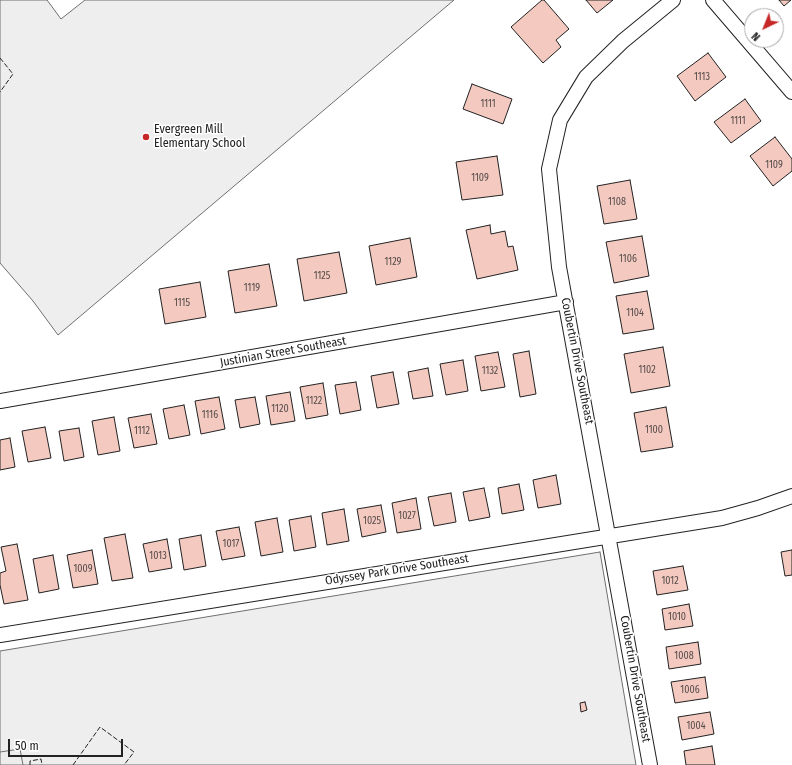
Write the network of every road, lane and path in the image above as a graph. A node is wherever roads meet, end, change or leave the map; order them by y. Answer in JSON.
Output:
{"nodes":[{"id":1,"x":674,"y":0,"type":"edge"},
{"id":2,"x":713,"y":0,"type":"edge"},
{"id":3,"x":792,"y":92,"type":"edge"},
{"id":4,"x":566,"y":302,"type":"junction"},
{"id":5,"x":0,"y":401,"type":"edge"},
{"id":6,"x":792,"y":496,"type":"edge"},
{"id":7,"x":609,"y":536,"type":"junction"},
{"id":8,"x":0,"y":635,"type":"edge"},
{"id":9,"x":650,"y":765,"type":"edge"}],
"edges":[{"from":1,"to":4,"type":"street","name":"Coubertin Drive Southeast"},
{"from":2,"to":3,"type":"street"},
{"from":4,"to":5,"type":"street","name":"Justinian Street Southeast"},
{"from":4,"to":7,"type":"street","name":"Coubertin Drive Southeast"},
{"from":6,"to":7,"type":"street","name":"Odyssey Park Drive Southeast"},
{"from":7,"to":8,"type":"street","name":"Odyssey Park Drive Southeast"},
{"from":7,"to":9,"type":"street","name":"Coubertin Drive Southeast"}]}
